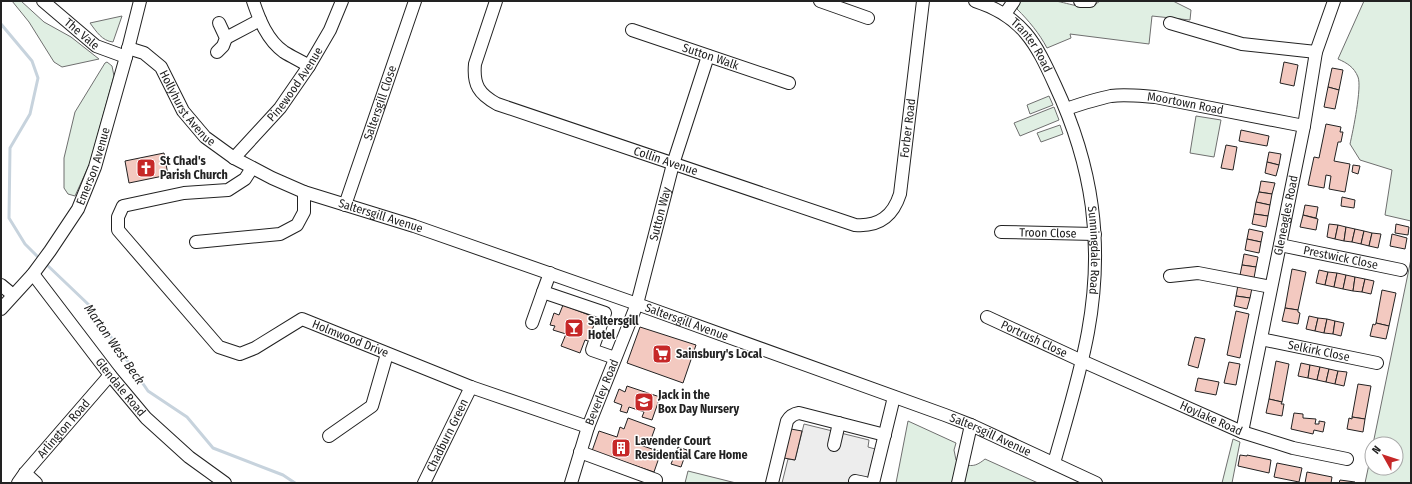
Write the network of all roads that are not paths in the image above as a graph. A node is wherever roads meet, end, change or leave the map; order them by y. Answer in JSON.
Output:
{"nodes":[{"id":1,"x":43,"y":1,"type":"edge"},
{"id":2,"x":140,"y":1,"type":"edge"},
{"id":3,"x":253,"y":1,"type":"edge"},
{"id":4,"x":342,"y":1,"type":"edge"},
{"id":5,"x":414,"y":1,"type":"edge"},
{"id":6,"x":496,"y":1,"type":"edge"},
{"id":7,"x":820,"y":1,"type":"edge"},
{"id":8,"x":923,"y":1,"type":"edge"},
{"id":9,"x":975,"y":1,"type":"edge"},
{"id":10,"x":1014,"y":1,"type":"edge"},
{"id":11,"x":1080,"y":1,"type":"edge"},
{"id":12,"x":1090,"y":1,"type":"edge"},
{"id":13,"x":1334,"y":1,"type":"edge"},
{"id":14,"x":1005,"y":14,"type":"junction"},
{"id":15,"x":868,"y":18,"type":"dead end"},
{"id":16,"x":260,"y":20,"type":"junction"},
{"id":17,"x":219,"y":23,"type":"dead end"},
{"id":18,"x":1170,"y":23,"type":"dead end"},
{"id":19,"x":632,"y":30,"type":"dead end"},
{"id":20,"x":226,"y":38,"type":"junction"},
{"id":21,"x":127,"y":52,"type":"junction"},
{"id":22,"x":217,"y":52,"type":"dead end"},
{"id":23,"x":1316,"y":52,"type":"junction"},
{"id":24,"x":708,"y":56,"type":"junction"},
{"id":25,"x":309,"y":66,"type":"junction"},
{"id":26,"x":789,"y":83,"type":"dead end"},
{"id":27,"x":1066,"y":109,"type":"junction"},
{"id":28,"x":1304,"y":126,"type":"junction"},
{"id":29,"x":234,"y":158,"type":"junction"},
{"id":30,"x":673,"y":164,"type":"junction"},
{"id":31,"x":252,"y":168,"type":"junction"},
{"id":32,"x":272,"y":178,"type":"joint"},
{"id":33,"x":304,"y":192,"type":"junction"},
{"id":34,"x":345,"y":205,"type":"junction"},
{"id":35,"x":855,"y":225,"type":"joint"},
{"id":36,"x":1002,"y":232,"type":"dead end"},
{"id":37,"x":1095,"y":234,"type":"junction"},
{"id":38,"x":196,"y":242,"type":"dead end"},
{"id":39,"x":1280,"y":245,"type":"junction"},
{"id":40,"x":36,"y":270,"type":"junction"},
{"id":41,"x":1400,"y":270,"type":"dead end"},
{"id":42,"x":550,"y":273,"type":"junction"},
{"id":43,"x":1170,"y":276,"type":"dead end"},
{"id":44,"x":1,"y":285,"type":"edge"},
{"id":45,"x":1272,"y":287,"type":"junction"},
{"id":46,"x":543,"y":292,"type":"junction"},
{"id":47,"x":13,"y":295,"type":"junction"},
{"id":48,"x":636,"y":304,"type":"junction"},
{"id":49,"x":1,"y":309,"type":"edge"},
{"id":50,"x":987,"y":317,"type":"dead end"},
{"id":51,"x":532,"y":323,"type":"dead end"},
{"id":52,"x":1261,"y":339,"type":"junction"},
{"id":53,"x":387,"y":354,"type":"junction"},
{"id":54,"x":615,"y":358,"type":"junction"},
{"id":55,"x":1082,"y":361,"type":"junction"},
{"id":56,"x":1377,"y":363,"type":"dead end"},
{"id":57,"x":110,"y":375,"type":"junction"},
{"id":58,"x":470,"y":387,"type":"junction"},
{"id":59,"x":894,"y":397,"type":"junction"},
{"id":60,"x":839,"y":423,"type":"junction"},
{"id":61,"x":971,"y":425,"type":"junction"},
{"id":62,"x":588,"y":427,"type":"junction"},
{"id":63,"x":1242,"y":432,"type":"junction"},
{"id":64,"x":885,"y":435,"type":"junction"},
{"id":65,"x":329,"y":436,"type":"dead end"},
{"id":66,"x":834,"y":445,"type":"dead end"},
{"id":67,"x":580,"y":452,"type":"junction"},
{"id":68,"x":1347,"y":459,"type":"dead end"},
{"id":69,"x":1054,"y":463,"type":"junction"},
{"id":70,"x":22,"y":478,"type":"edge"},
{"id":71,"x":656,"y":480,"type":"dead end"},
{"id":72,"x":36,"y":483,"type":"edge"},
{"id":73,"x":226,"y":483,"type":"edge"},
{"id":74,"x":424,"y":483,"type":"edge"},
{"id":75,"x":571,"y":483,"type":"edge"},
{"id":76,"x":772,"y":483,"type":"edge"},
{"id":77,"x":873,"y":483,"type":"edge"},
{"id":78,"x":958,"y":483,"type":"edge"},
{"id":79,"x":1096,"y":483,"type":"edge"}],
"edges":[{"from":1,"to":21,"type":"street","name":"The Vale"},
{"from":2,"to":21,"type":"street","name":"Emerson Avenue"},
{"from":3,"to":16,"type":"street"},
{"from":4,"to":25,"type":"street","name":"Pinewood Avenue"},
{"from":5,"to":34,"type":"street","name":"Saltersgill Close"},
{"from":6,"to":30,"type":"street","name":"Collin Avenue"},
{"from":7,"to":15,"type":"street"},
{"from":8,"to":35,"type":"street","name":"Forber Road"},
{"from":9,"to":14,"type":"street","name":"Tranter Road"},
{"from":10,"to":14,"type":"street"},
{"from":11,"to":12,"type":"street"},
{"from":13,"to":23,"type":"street","name":"Gleneagles Road"},
{"from":14,"to":27,"type":"street","name":"Tranter Road"},
{"from":16,"to":20,"type":"street"},
{"from":16,"to":25,"type":"street"},
{"from":17,"to":20,"type":"street"},
{"from":18,"to":23,"type":"street"},
{"from":19,"to":24,"type":"street","name":"Sutton Walk"},
{"from":20,"to":22,"type":"street"},
{"from":21,"to":29,"type":"street","name":"Hollyhurst Avenue"},
{"from":21,"to":40,"type":"street","name":"Emerson Avenue"},
{"from":23,"to":28,"type":"street","name":"Gleneagles Road"},
{"from":24,"to":26,"type":"street","name":"Sutton Walk"},
{"from":24,"to":30,"type":"street","name":"Sutton Way"},
{"from":25,"to":29,"type":"street","name":"Pinewood Avenue"},
{"from":27,"to":28,"type":"street","name":"Moortown Road"},
{"from":27,"to":37,"type":"street","name":"Sunningdale Road"},
{"from":28,"to":39,"type":"street","name":"Gleneagles Road"},
{"from":29,"to":31,"type":"street","name":"Hollyhurst Avenue"},
{"from":30,"to":35,"type":"street","name":"Collin Avenue"},
{"from":30,"to":48,"type":"street","name":"Sutton Way"},
{"from":31,"to":32,"type":"street","name":"Hollyhurst Avenue"},
{"from":31,"to":53,"type":"street","name":"Holmwood Drive"},
{"from":32,"to":33,"type":"street","name":"Saltersgill Avenue"},
{"from":33,"to":34,"type":"street","name":"Saltersgill Avenue"},
{"from":33,"to":38,"type":"street"},
{"from":34,"to":42,"type":"street","name":"Saltersgill Avenue"},
{"from":36,"to":37,"type":"street","name":"Troon Close"},
{"from":37,"to":55,"type":"street","name":"Sunningdale Road"},
{"from":39,"to":41,"type":"street","name":"Prestwick Close"},
{"from":39,"to":45,"type":"street","name":"Gleneagles Road"},
{"from":40,"to":47,"type":"street","name":"Emerson Avenue"},
{"from":40,"to":57,"type":"street","name":"Glendale Road"},
{"from":42,"to":46,"type":"street"},
{"from":42,"to":48,"type":"street","name":"Saltersgill Avenue"},
{"from":43,"to":45,"type":"street"},
{"from":44,"to":47,"type":"street"},
{"from":45,"to":52,"type":"street","name":"Gleneagles Road"},
{"from":46,"to":51,"type":"street"},
{"from":46,"to":54,"type":"street"},
{"from":47,"to":49,"type":"street","name":"Emerson Avenue"},
{"from":48,"to":54,"type":"street","name":"Beverley Road"},
{"from":48,"to":59,"type":"street","name":"Saltersgill Avenue"},
{"from":50,"to":55,"type":"street","name":"Portrush Close"},
{"from":52,"to":56,"type":"street","name":"Selkirk Close"},
{"from":52,"to":63,"type":"street","name":"Gleneagles Road"},
{"from":53,"to":58,"type":"street","name":"Holmwood Drive"},
{"from":53,"to":65,"type":"street"},
{"from":54,"to":62,"type":"street","name":"Beverley Road"},
{"from":55,"to":63,"type":"street","name":"Hoylake Road"},
{"from":55,"to":69,"type":"street","name":"Sunningdale Road"},
{"from":57,"to":70,"type":"street","name":"Arlington Road"},
{"from":57,"to":73,"type":"street","name":"Glendale Road"},
{"from":58,"to":62,"type":"street","name":"Holmwood Drive"},
{"from":58,"to":74,"type":"street","name":"Chadburn Green"},
{"from":59,"to":61,"type":"street","name":"Saltersgill Avenue"},
{"from":59,"to":64,"type":"street"},
{"from":60,"to":64,"type":"street"},
{"from":60,"to":66,"type":"street"},
{"from":60,"to":76,"type":"street"},
{"from":61,"to":69,"type":"street","name":"Saltersgill Avenue"},
{"from":61,"to":78,"type":"street"},
{"from":62,"to":67,"type":"street","name":"Beverley Road"},
{"from":63,"to":68,"type":"street","name":"Hoylake Road"},
{"from":64,"to":77,"type":"street"},
{"from":67,"to":71,"type":"street"},
{"from":67,"to":75,"type":"street","name":"Beverley Road"},
{"from":69,"to":79,"type":"street","name":"Saltersgill Avenue"},
{"from":70,"to":72,"type":"street"}]}
